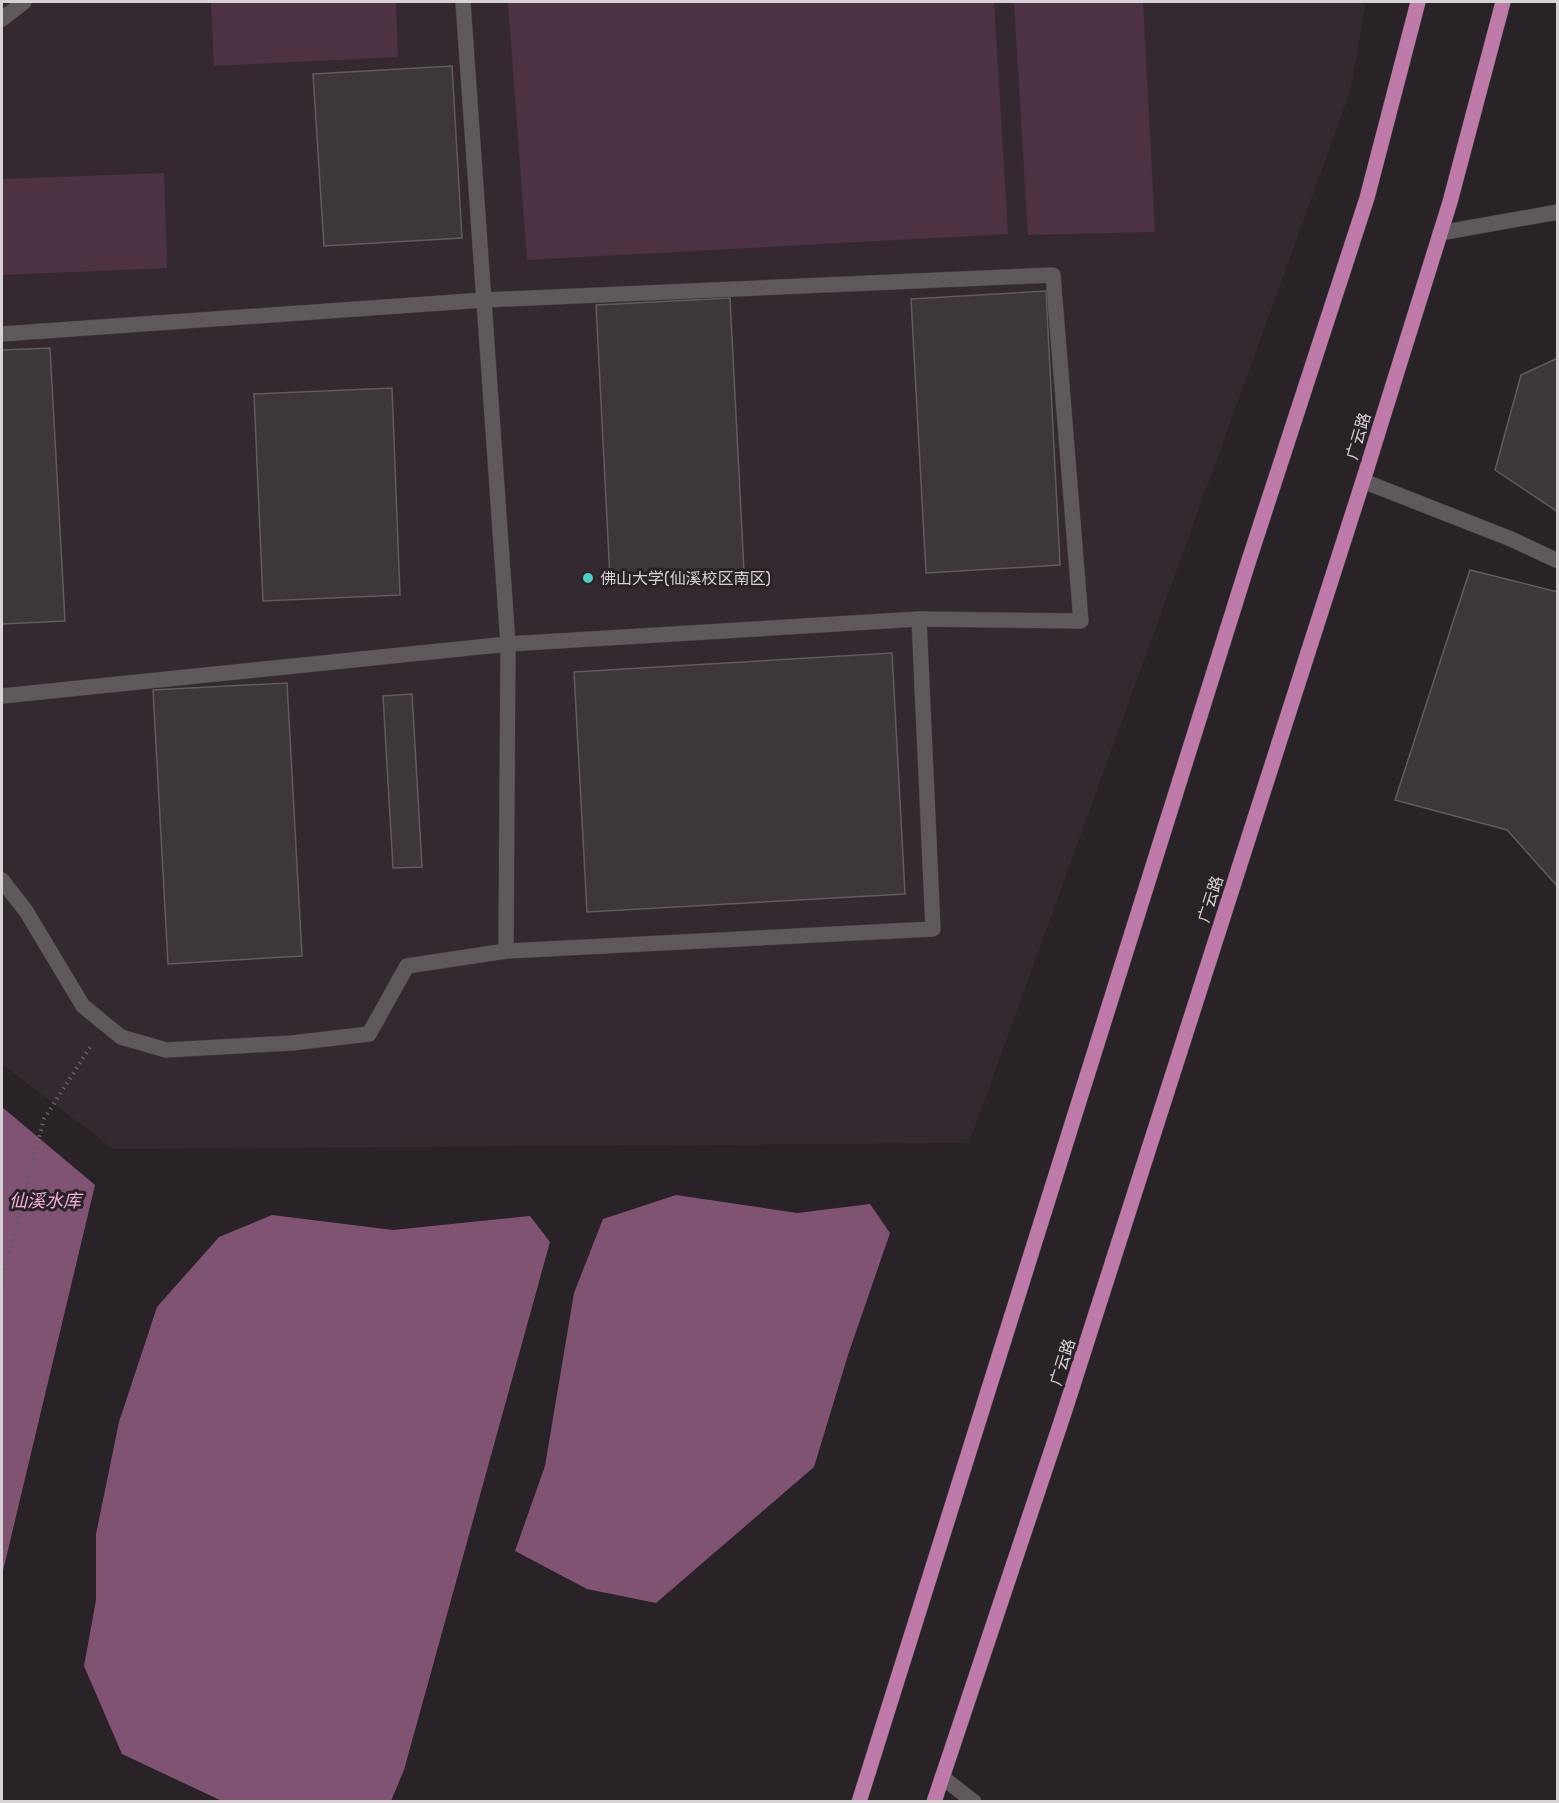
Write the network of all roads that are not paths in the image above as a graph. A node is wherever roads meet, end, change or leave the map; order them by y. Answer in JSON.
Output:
{"nodes":[{"id":1,"x":24,"y":2,"type":"edge"},
{"id":2,"x":463,"y":2,"type":"edge"},
{"id":3,"x":1418,"y":2,"type":"edge"},
{"id":4,"x":1503,"y":2,"type":"edge"},
{"id":5,"x":2,"y":19,"type":"edge"},
{"id":6,"x":1557,"y":212,"type":"edge"},
{"id":7,"x":1440,"y":232,"type":"junction"},
{"id":8,"x":484,"y":300,"type":"junction"},
{"id":9,"x":2,"y":334,"type":"edge"},
{"id":10,"x":1363,"y":481,"type":"junction"},
{"id":11,"x":1557,"y":561,"type":"edge"},
{"id":12,"x":919,"y":619,"type":"junction"},
{"id":13,"x":508,"y":644,"type":"junction"},
{"id":14,"x":2,"y":696,"type":"edge"},
{"id":15,"x":2,"y":880,"type":"edge"},
{"id":16,"x":506,"y":951,"type":"junction"},
{"id":17,"x":942,"y":1777,"type":"junction"},
{"id":18,"x":860,"y":1802,"type":"edge"},
{"id":19,"x":934,"y":1802,"type":"edge"},
{"id":20,"x":974,"y":1802,"type":"edge"}],
"edges":[{"from":1,"to":5,"type":"street"},
{"from":2,"to":8,"type":"street"},
{"from":3,"to":18,"type":"main road"},
{"from":4,"to":7,"type":"main road","name":"广云路"},
{"from":6,"to":7,"type":"street"},
{"from":7,"to":10,"type":"main road","name":"广云路"},
{"from":8,"to":9,"type":"street"},
{"from":8,"to":12,"type":"street"},
{"from":8,"to":13,"type":"street"},
{"from":10,"to":11,"type":"street"},
{"from":10,"to":17,"type":"main road","name":"广云路"},
{"from":12,"to":13,"type":"street"},
{"from":12,"to":16,"type":"street"},
{"from":13,"to":14,"type":"street"},
{"from":13,"to":16,"type":"street"},
{"from":15,"to":16,"type":"street"},
{"from":17,"to":19,"type":"main road","name":"广云路"},
{"from":17,"to":20,"type":"street"}]}
